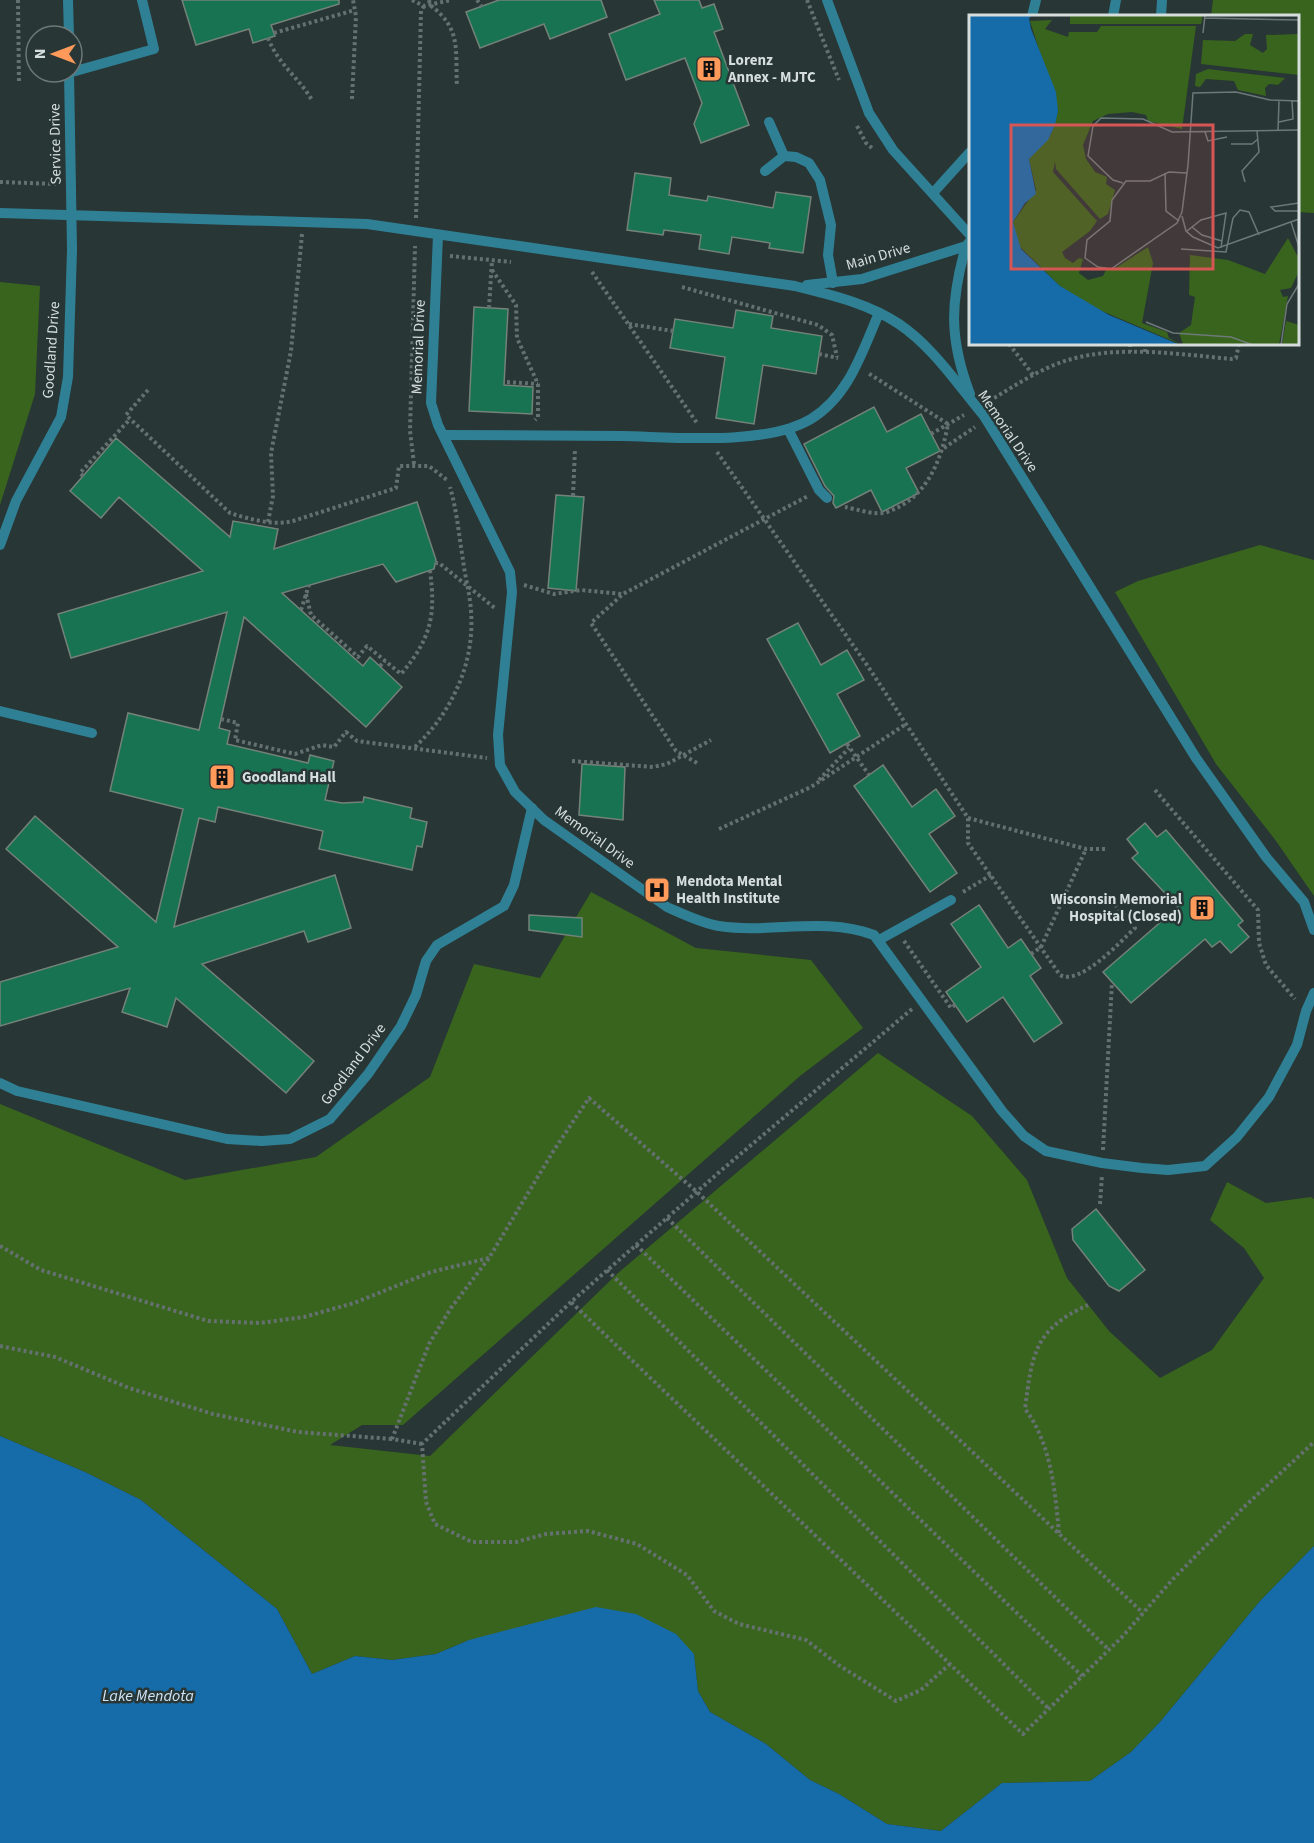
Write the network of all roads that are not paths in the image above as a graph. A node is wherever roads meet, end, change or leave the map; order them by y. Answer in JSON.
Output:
{"nodes":[{"id":1,"x":68,"y":0,"type":"edge"},
{"id":2,"x":142,"y":0,"type":"edge"},
{"id":3,"x":827,"y":0,"type":"edge"},
{"id":4,"x":1036,"y":0,"type":"edge"},
{"id":5,"x":1116,"y":0,"type":"edge"},
{"id":6,"x":1162,"y":0,"type":"edge"},
{"id":7,"x":1032,"y":15,"type":"edge"},
{"id":8,"x":1113,"y":15,"type":"edge"},
{"id":9,"x":1161,"y":15,"type":"edge"},
{"id":10,"x":69,"y":24,"type":"edge"},
{"id":11,"x":84,"y":68,"type":"edge"},
{"id":12,"x":71,"y":84,"type":"edge"},
{"id":13,"x":769,"y":122,"type":"dead end"},
{"id":14,"x":969,"y":153,"type":"edge"},
{"id":15,"x":784,"y":156,"type":"junction"},
{"id":16,"x":765,"y":171,"type":"dead end"},
{"id":17,"x":933,"y":193,"type":"junction"},
{"id":18,"x":0,"y":213,"type":"edge"},
{"id":19,"x":71,"y":216,"type":"junction"},
{"id":20,"x":438,"y":235,"type":"junction"},
{"id":21,"x":969,"y":240,"type":"edge"},
{"id":22,"x":833,"y":283,"type":"junction"},
{"id":23,"x":795,"y":286,"type":"junction"},
{"id":24,"x":879,"y":314,"type":"junction"},
{"id":25,"x":975,"y":405,"type":"junction"},
{"id":26,"x":788,"y":429,"type":"junction"},
{"id":27,"x":444,"y":435,"type":"junction"},
{"id":28,"x":823,"y":494,"type":"road end"},
{"id":29,"x":0,"y":545,"type":"edge"},
{"id":30,"x":0,"y":711,"type":"edge"},
{"id":31,"x":92,"y":734,"type":"dead end"},
{"id":32,"x":532,"y":808,"type":"junction"},
{"id":33,"x":951,"y":900,"type":"road end"},
{"id":34,"x":1314,"y":930,"type":"edge"},
{"id":35,"x":879,"y":940,"type":"junction"},
{"id":36,"x":1314,"y":993,"type":"edge"},
{"id":37,"x":0,"y":1083,"type":"edge"}],
"edges":[{"from":1,"to":10,"type":"lane"},
{"from":2,"to":11,"type":"lane"},
{"from":3,"to":17,"type":"lane"},
{"from":4,"to":7,"type":"lane"},
{"from":5,"to":8,"type":"lane"},
{"from":6,"to":9,"type":"lane"},
{"from":12,"to":19,"type":"lane","name":"Service Drive"},
{"from":13,"to":15,"type":"lane"},
{"from":14,"to":17,"type":"lane"},
{"from":15,"to":16,"type":"lane"},
{"from":15,"to":22,"type":"lane"},
{"from":17,"to":21,"type":"lane"},
{"from":18,"to":19,"type":"lane","name":"Memorial Drive"},
{"from":19,"to":20,"type":"lane","name":"Memorial Drive"},
{"from":19,"to":29,"type":"lane","name":"Goodland Drive"},
{"from":20,"to":23,"type":"lane","name":"Memorial Drive"},
{"from":20,"to":27,"type":"lane","name":"Memorial Drive"},
{"from":21,"to":22,"type":"lane","name":"Main Drive"},
{"from":21,"to":25,"type":"lane"},
{"from":22,"to":23,"type":"lane","name":"Main Drive"},
{"from":23,"to":24,"type":"lane","name":"Memorial Drive"},
{"from":24,"to":25,"type":"lane","name":"Memorial Drive"},
{"from":24,"to":26,"type":"lane"},
{"from":25,"to":34,"type":"lane","name":"Memorial Drive"},
{"from":26,"to":27,"type":"lane"},
{"from":26,"to":28,"type":"lane"},
{"from":27,"to":32,"type":"lane","name":"Memorial Drive"},
{"from":30,"to":31,"type":"lane"},
{"from":32,"to":35,"type":"lane","name":"Memorial Drive"},
{"from":32,"to":37,"type":"lane","name":"Goodland Drive"},
{"from":33,"to":35,"type":"lane"},
{"from":35,"to":36,"type":"lane"}]}
